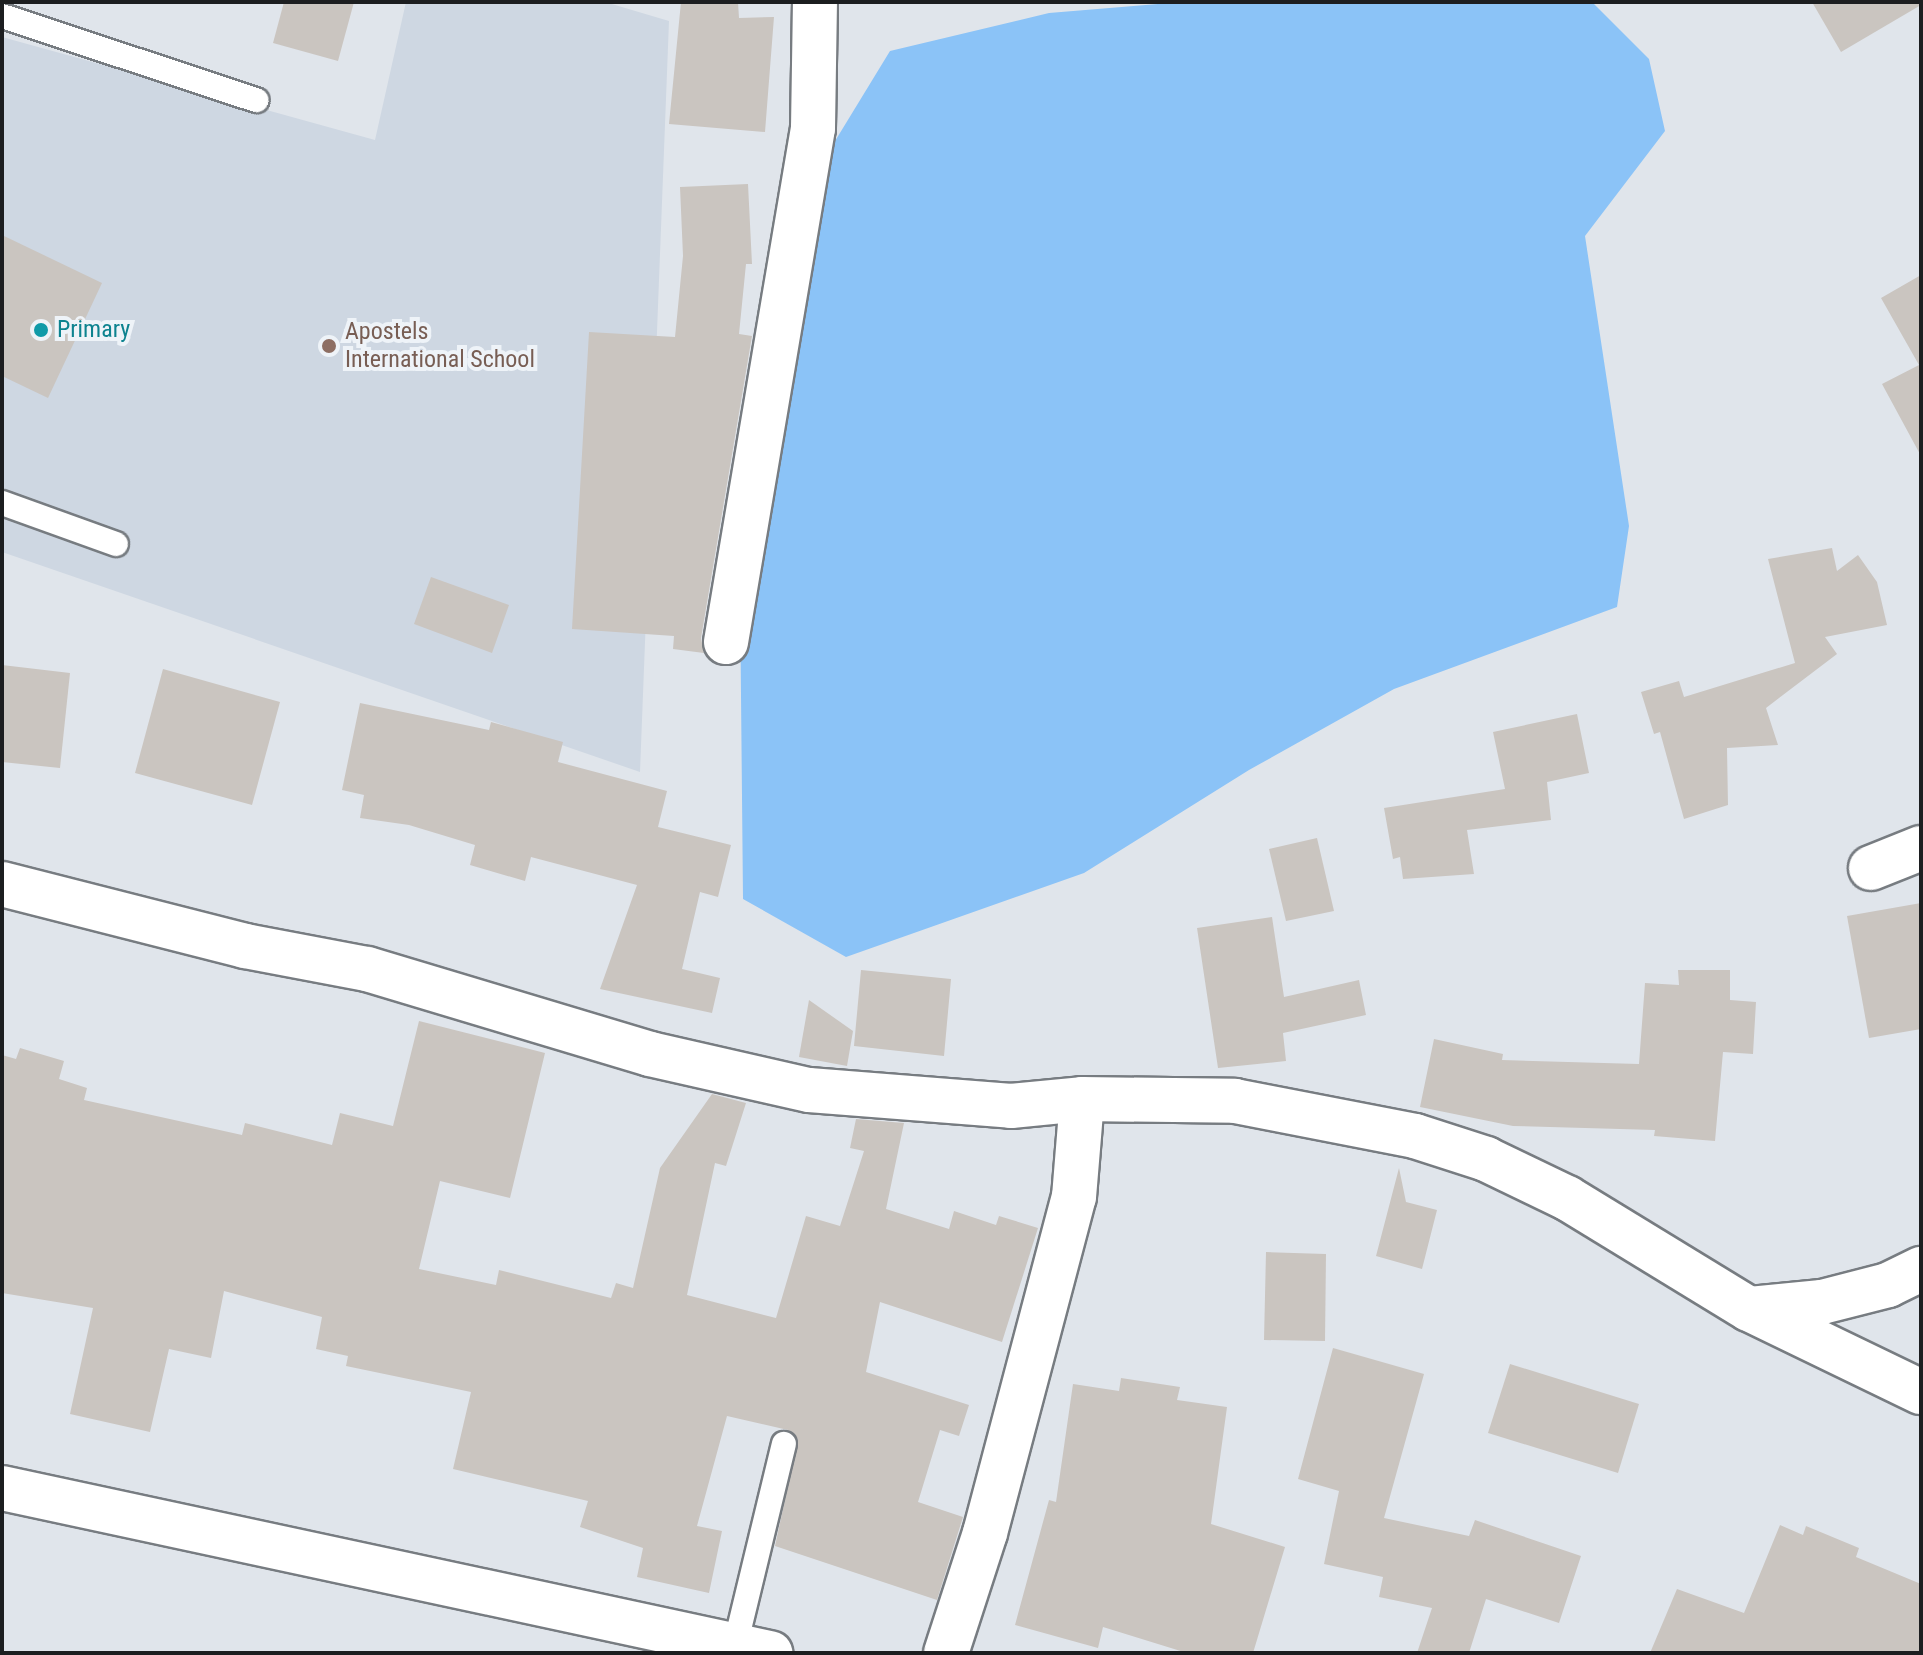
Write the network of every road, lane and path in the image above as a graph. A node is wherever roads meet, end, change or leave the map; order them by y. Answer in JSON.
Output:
{"nodes":[{"id":1,"x":815,"y":2,"type":"edge"},
{"id":2,"x":2,"y":16,"type":"edge"},
{"id":3,"x":256,"y":100,"type":"dead end"},
{"id":4,"x":2,"y":503,"type":"edge"},
{"id":5,"x":116,"y":544,"type":"dead end"},
{"id":6,"x":726,"y":642,"type":"dead end"},
{"id":7,"x":1921,"y":848,"type":"edge"},
{"id":8,"x":1871,"y":868,"type":"dead end"},
{"id":9,"x":2,"y":884,"type":"edge"},
{"id":10,"x":1082,"y":1099,"type":"junction"},
{"id":11,"x":1921,"y":1269,"type":"edge"},
{"id":12,"x":1749,"y":1309,"type":"junction"},
{"id":13,"x":1921,"y":1392,"type":"edge"},
{"id":14,"x":784,"y":1444,"type":"dead end"},
{"id":15,"x":2,"y":1488,"type":"edge"},
{"id":16,"x":752,"y":1649,"type":"edge"},
{"id":17,"x":946,"y":1653,"type":"edge"}],
"edges":[{"from":1,"to":6,"type":"street"},
{"from":2,"to":3,"type":"lane"},
{"from":4,"to":5,"type":"lane"},
{"from":7,"to":8,"type":"street"},
{"from":9,"to":10,"type":"street"},
{"from":10,"to":12,"type":"street"},
{"from":10,"to":17,"type":"street"},
{"from":11,"to":12,"type":"street"},
{"from":12,"to":13,"type":"street"},
{"from":14,"to":16,"type":"lane"},
{"from":15,"to":16,"type":"street"}]}
